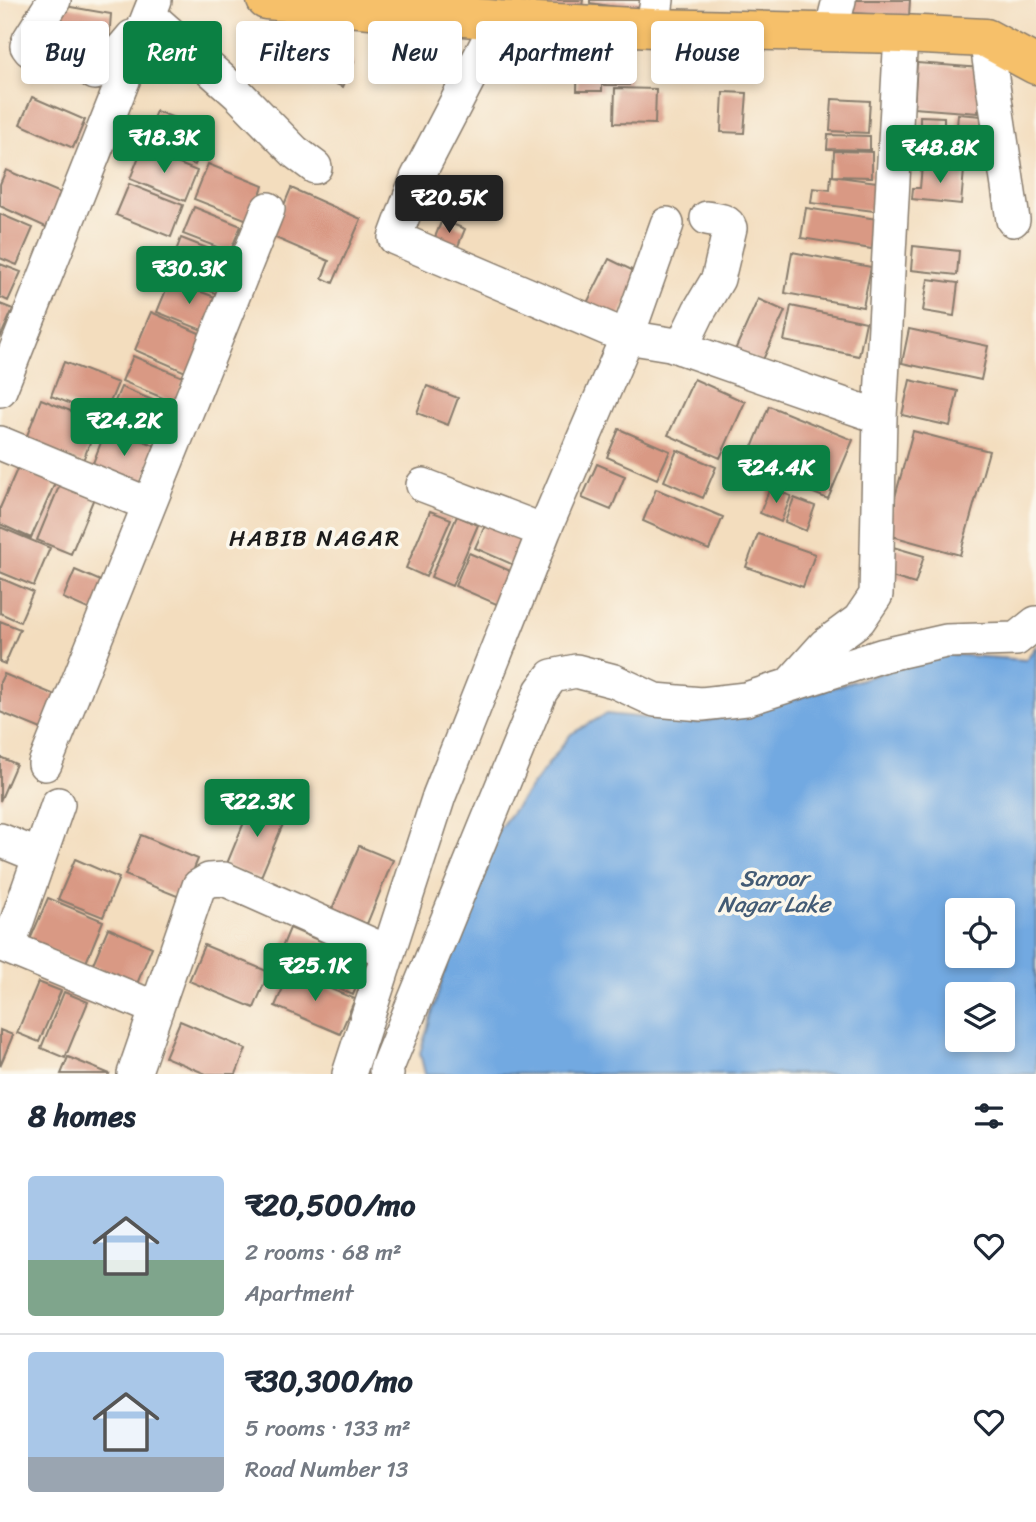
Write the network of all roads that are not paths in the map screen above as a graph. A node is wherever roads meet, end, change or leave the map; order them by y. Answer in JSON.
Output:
{"nodes":[{"id":1,"x":54,"y":0,"type":"edge"},
{"id":2,"x":266,"y":0,"type":"edge"},
{"id":3,"x":419,"y":6,"type":"edge"},
{"id":4,"x":150,"y":12,"type":"edge"},
{"id":5,"x":655,"y":14,"type":"edge"},
{"id":6,"x":835,"y":16,"type":"edge"},
{"id":7,"x":499,"y":20,"type":"junction"},
{"id":8,"x":41,"y":21,"type":"edge"},
{"id":9,"x":901,"y":34,"type":"junction"},
{"id":10,"x":986,"y":38,"type":"junction"},
{"id":11,"x":109,"y":64,"type":"edge"},
{"id":12,"x":1036,"y":65,"type":"edge"},
{"id":13,"x":314,"y":167,"type":"dead end"},
{"id":14,"x":268,"y":209,"type":"dead end"},
{"id":15,"x":706,"y":218,"type":"dead end"},
{"id":16,"x":1013,"y":220,"type":"dead end"},
{"id":17,"x":667,"y":224,"type":"dead end"},
{"id":18,"x":627,"y":337,"type":"junction"},
{"id":19,"x":681,"y":348,"type":"junction"},
{"id":20,"x":3,"y":374,"type":"edge"},
{"id":21,"x":880,"y":417,"type":"junction"},
{"id":22,"x":0,"y":443,"type":"edge"},
{"id":23,"x":423,"y":485,"type":"dead end"},
{"id":24,"x":148,"y":504,"type":"junction"},
{"id":25,"x":544,"y":531,"type":"junction"},
{"id":26,"x":1036,"y":623,"type":"edge"},
{"id":27,"x":789,"y":685,"type":"junction"},
{"id":28,"x":45,"y":764,"type":"dead end"},
{"id":29,"x":58,"y":804,"type":"dead end"},
{"id":30,"x":0,"y":840,"type":"edge"},
{"id":31,"x":39,"y":856,"type":"junction"},
{"id":32,"x":4,"y":946,"type":"edge"},
{"id":33,"x":388,"y":952,"type":"junction"},
{"id":34,"x":155,"y":1008,"type":"junction"},
{"id":35,"x":134,"y":1074,"type":"edge"},
{"id":36,"x":349,"y":1074,"type":"edge"},
{"id":37,"x":387,"y":1074,"type":"edge"}],
"edges":[{"from":1,"to":8,"type":"street"},
{"from":2,"to":3,"type":"main road"},
{"from":3,"to":7,"type":"main road"},
{"from":4,"to":11,"type":"street"},
{"from":4,"to":13,"type":"street"},
{"from":4,"to":20,"type":"street"},
{"from":5,"to":6,"type":"main road"},
{"from":5,"to":7,"type":"main road"},
{"from":6,"to":9,"type":"main road"},
{"from":7,"to":18,"type":"street"},
{"from":9,"to":10,"type":"main road"},
{"from":9,"to":21,"type":"street"},
{"from":10,"to":12,"type":"main road"},
{"from":10,"to":16,"type":"street"},
{"from":14,"to":24,"type":"street"},
{"from":15,"to":19,"type":"street"},
{"from":17,"to":18,"type":"street"},
{"from":18,"to":19,"type":"street"},
{"from":18,"to":25,"type":"street"},
{"from":19,"to":21,"type":"street"},
{"from":21,"to":27,"type":"street"},
{"from":22,"to":24,"type":"street"},
{"from":23,"to":25,"type":"street"},
{"from":24,"to":28,"type":"street"},
{"from":25,"to":33,"type":"street"},
{"from":26,"to":27,"type":"street"},
{"from":27,"to":37,"type":"street"},
{"from":29,"to":31,"type":"street"},
{"from":30,"to":31,"type":"street"},
{"from":31,"to":32,"type":"street"},
{"from":32,"to":34,"type":"street"},
{"from":33,"to":34,"type":"street"},
{"from":33,"to":36,"type":"street"},
{"from":34,"to":35,"type":"street"}]}
